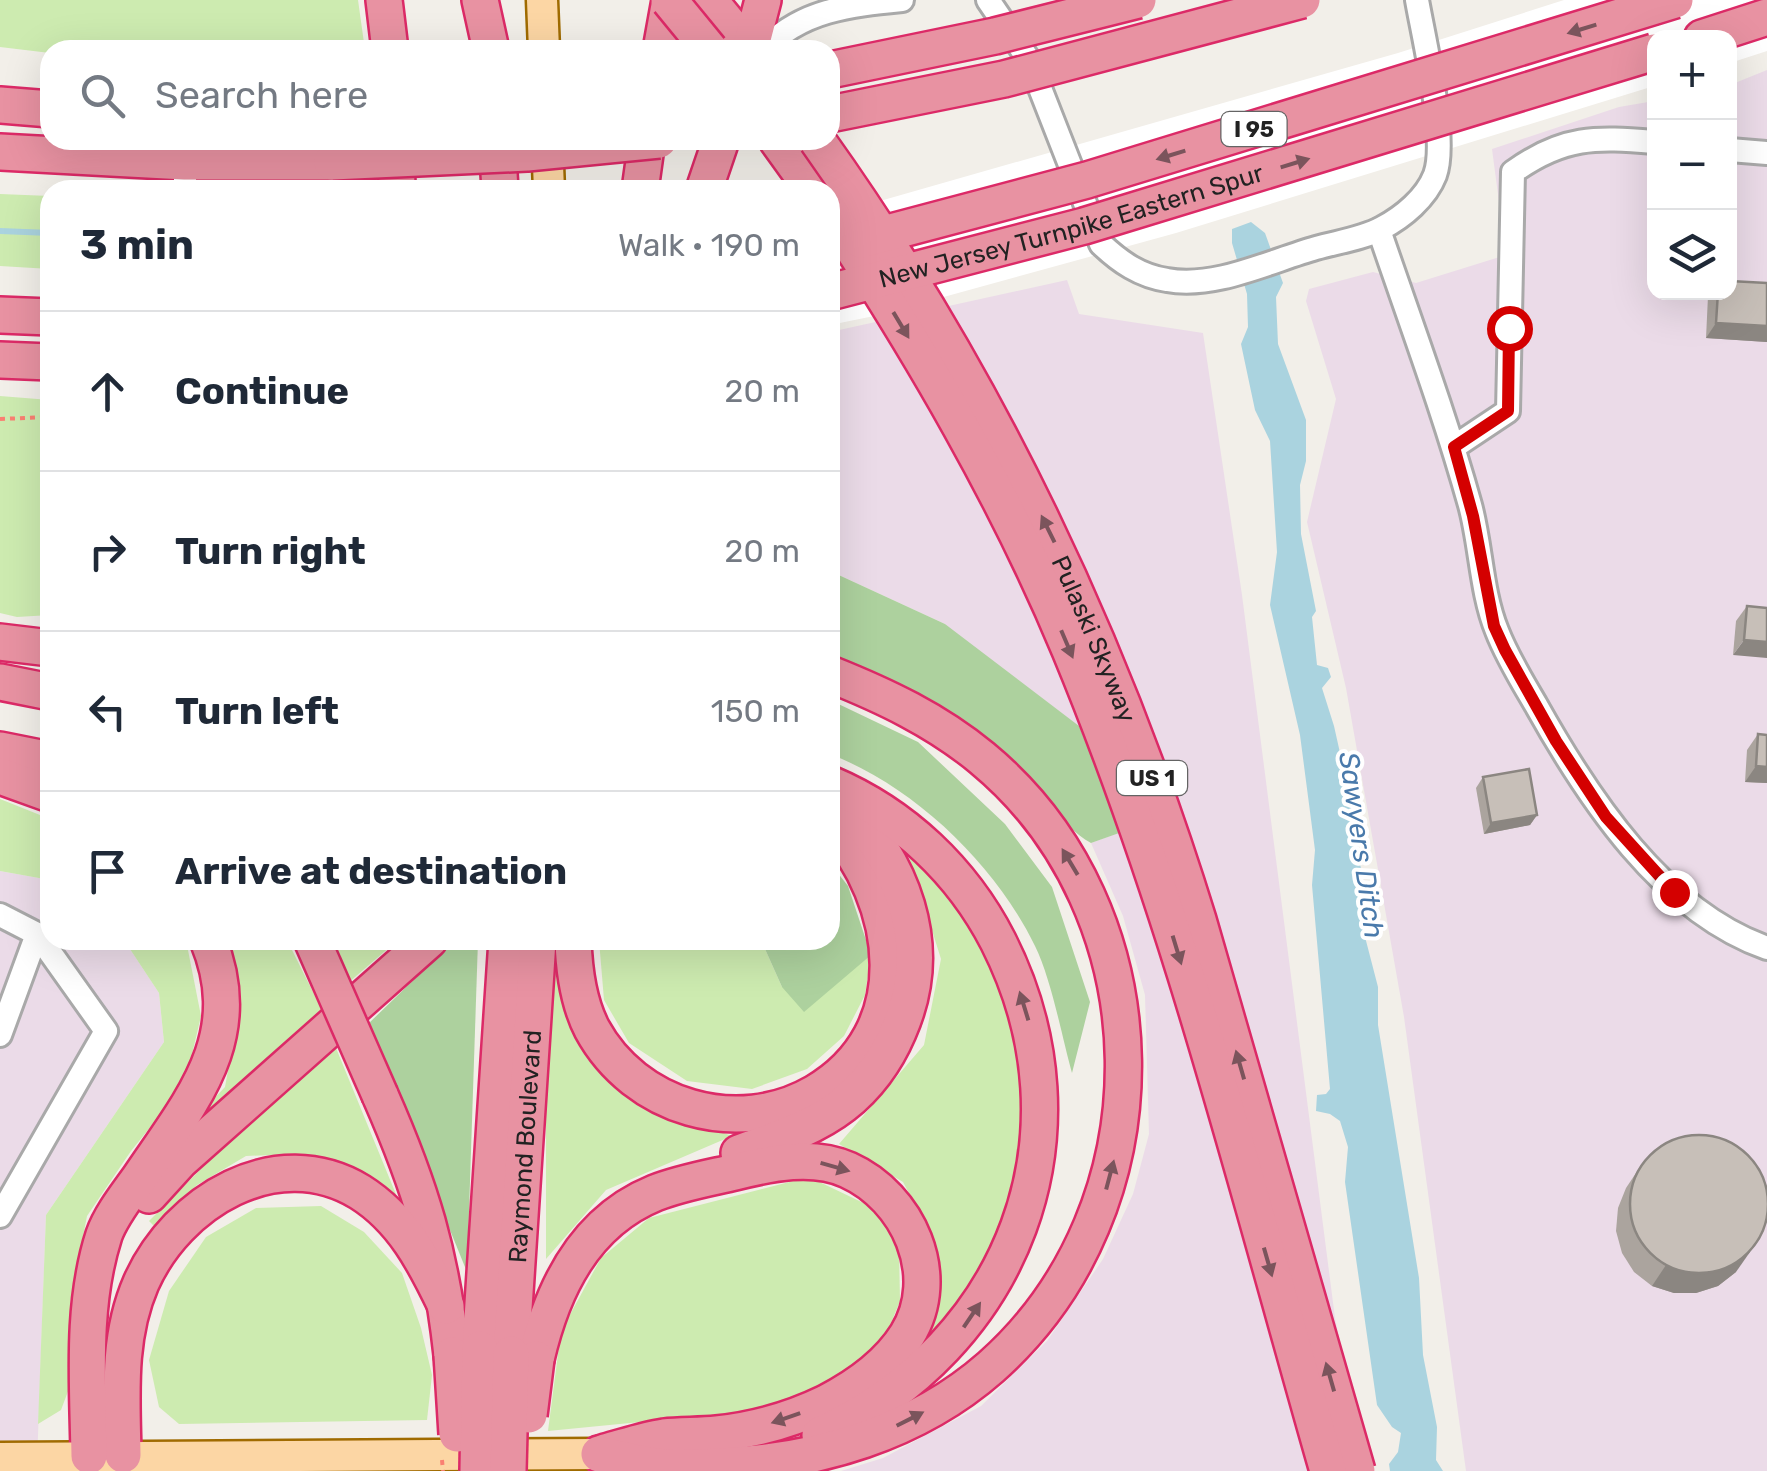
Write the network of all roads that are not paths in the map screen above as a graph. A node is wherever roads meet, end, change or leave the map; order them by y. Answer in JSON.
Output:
{"nodes":[{"id":1,"x":384,"y":0,"type":"edge"},
{"id":2,"x":480,"y":0,"type":"edge"},
{"id":3,"x":489,"y":0,"type":"edge"},
{"id":4,"x":542,"y":0,"type":"edge"},
{"id":5,"x":670,"y":0,"type":"edge"},
{"id":6,"x":680,"y":0,"type":"edge"},
{"id":7,"x":710,"y":0,"type":"edge"},
{"id":8,"x":763,"y":0,"type":"edge"},
{"id":9,"x":902,"y":0,"type":"edge"},
{"id":10,"x":988,"y":0,"type":"edge"},
{"id":11,"x":1138,"y":0,"type":"edge"},
{"id":12,"x":1302,"y":0,"type":"edge"},
{"id":13,"x":1417,"y":0,"type":"edge"},
{"id":14,"x":1675,"y":0,"type":"edge"},
{"id":15,"x":863,"y":2,"type":"edge"},
{"id":16,"x":1767,"y":18,"type":"edge"},
{"id":17,"x":1728,"y":30,"type":"edge"},
{"id":18,"x":389,"y":40,"type":"edge"},
{"id":19,"x":489,"y":40,"type":"edge"},
{"id":20,"x":491,"y":40,"type":"edge"},
{"id":21,"x":544,"y":40,"type":"edge"},
{"id":22,"x":663,"y":40,"type":"edge"},
{"id":23,"x":678,"y":40,"type":"edge"},
{"id":24,"x":702,"y":40,"type":"edge"},
{"id":25,"x":742,"y":40,"type":"edge"},
{"id":26,"x":753,"y":40,"type":"edge"},
{"id":27,"x":776,"y":40,"type":"edge"},
{"id":28,"x":1647,"y":54,"type":"edge"},
{"id":29,"x":840,"y":68,"type":"edge"},
{"id":30,"x":0,"y":105,"type":"edge"},
{"id":31,"x":40,"y":109,"type":"edge"},
{"id":32,"x":840,"y":112,"type":"edge"},
{"id":33,"x":1647,"y":141,"type":"edge"},
{"id":34,"x":396,"y":150,"type":"edge"},
{"id":35,"x":498,"y":150,"type":"edge"},
{"id":36,"x":548,"y":150,"type":"edge"},
{"id":37,"x":558,"y":150,"type":"edge"},
{"id":38,"x":646,"y":150,"type":"edge"},
{"id":39,"x":667,"y":150,"type":"edge"},
{"id":40,"x":718,"y":150,"type":"edge"},
{"id":41,"x":785,"y":150,"type":"edge"},
{"id":42,"x":824,"y":150,"type":"edge"},
{"id":43,"x":1737,"y":151,"type":"edge"},
{"id":44,"x":0,"y":152,"type":"edge"},
{"id":45,"x":1767,"y":153,"type":"edge"},
{"id":46,"x":185,"y":176,"type":"edge"},
{"id":47,"x":398,"y":180,"type":"edge"},
{"id":48,"x":499,"y":180,"type":"edge"},
{"id":49,"x":550,"y":180,"type":"edge"},
{"id":50,"x":641,"y":180,"type":"edge"},
{"id":51,"x":664,"y":180,"type":"edge"},
{"id":52,"x":707,"y":180,"type":"edge"},
{"id":53,"x":807,"y":180,"type":"edge"},
{"id":54,"x":840,"y":228,"type":"edge"},
{"id":55,"x":1379,"y":230,"type":"junction"},
{"id":56,"x":840,"y":244,"type":"edge"},
{"id":57,"x":840,"y":289,"type":"edge"},
{"id":58,"x":0,"y":315,"type":"edge"},
{"id":59,"x":40,"y":317,"type":"edge"},
{"id":60,"x":0,"y":360,"type":"edge"},
{"id":61,"x":40,"y":362,"type":"edge"},
{"id":62,"x":1454,"y":447,"type":"junction"},
{"id":63,"x":40,"y":639,"type":"edge"},
{"id":64,"x":0,"y":641,"type":"edge"},
{"id":65,"x":40,"y":647,"type":"edge"},
{"id":66,"x":840,"y":678,"type":"edge"},
{"id":67,"x":0,"y":682,"type":"edge"},
{"id":68,"x":40,"y":690,"type":"edge"},
{"id":69,"x":0,"y":706,"type":"edge"},
{"id":70,"x":40,"y":712,"type":"edge"},
{"id":71,"x":0,"y":750,"type":"edge"},
{"id":72,"x":40,"y":758,"type":"edge"},
{"id":73,"x":0,"y":776,"type":"edge"},
{"id":74,"x":40,"y":790,"type":"edge"},
{"id":75,"x":840,"y":791,"type":"edge"},
{"id":76,"x":840,"y":798,"type":"edge"},
{"id":77,"x":840,"y":835,"type":"edge"},
{"id":78,"x":0,"y":915,"type":"edge"},
{"id":79,"x":37,"y":934,"type":"junction"},
{"id":80,"x":40,"y":938,"type":"edge"},
{"id":81,"x":1767,"y":948,"type":"edge"},
{"id":82,"x":48,"y":950,"type":"edge"},
{"id":83,"x":211,"y":950,"type":"edge"},
{"id":84,"x":316,"y":950,"type":"edge"},
{"id":85,"x":418,"y":950,"type":"edge"},
{"id":86,"x":507,"y":950,"type":"edge"},
{"id":87,"x":537,"y":950,"type":"edge"},
{"id":88,"x":574,"y":950,"type":"edge"},
{"id":89,"x":0,"y":1034,"type":"edge"},
{"id":90,"x":671,"y":1187,"type":"junction"},
{"id":91,"x":0,"y":1216,"type":"edge"},
{"id":92,"x":94,"y":1284,"type":"junction"},
{"id":93,"x":446,"y":1306,"type":"junction"},
{"id":94,"x":495,"y":1354,"type":"junction"},
{"id":95,"x":106,"y":1456,"type":"junction"},
{"id":96,"x":0,"y":1458,"type":"edge"},
{"id":97,"x":599,"y":1462,"type":"edge"},
{"id":98,"x":750,"y":1464,"type":"junction"},
{"id":99,"x":458,"y":1471,"type":"edge"},
{"id":100,"x":478,"y":1471,"type":"edge"},
{"id":101,"x":508,"y":1471,"type":"edge"},
{"id":102,"x":523,"y":1471,"type":"edge"},
{"id":103,"x":1328,"y":1471,"type":"edge"},
{"id":104,"x":1356,"y":1471,"type":"edge"}],
"edges":[{"from":1,"to":18,"type":"highway"},
{"from":2,"to":19,"type":"highway"},
{"from":3,"to":20,"type":"main road"},
{"from":4,"to":21,"type":"main road"},
{"from":5,"to":22,"type":"highway"},
{"from":5,"to":24,"type":"highway","bridge":true},
{"from":6,"to":23,"type":"highway"},
{"from":7,"to":25,"type":"highway"},
{"from":8,"to":26,"type":"highway"},
{"from":9,"to":15,"type":"street"},
{"from":10,"to":55,"type":"street"},
{"from":11,"to":29,"type":"highway","bridge":true},
{"from":12,"to":32,"type":"highway","bridge":true},
{"from":13,"to":55,"type":"street"},
{"from":14,"to":56,"type":"highway","name":"New Jersey Turnpike Eastern Spur","number":"I 95","one_way":true,"bridge":true},
{"from":15,"to":27,"type":"street"},
{"from":16,"to":17,"type":"highway"},
{"from":57,"to":28,"type":"highway","name":"New Jersey Turnpike Eastern Spur","number":"I 95","one_way":true,"bridge":true},
{"from":30,"to":31,"type":"highway"},
{"from":33,"to":62,"type":"street"},
{"from":34,"to":47,"type":"highway"},
{"from":35,"to":48,"type":"highway"},
{"from":36,"to":49,"type":"main road"},
{"from":37,"to":46,"type":"highway","bridge":true},
{"from":38,"to":50,"type":"highway"},
{"from":39,"to":51,"type":"highway"},
{"from":40,"to":52,"type":"highway"},
{"from":41,"to":53,"type":"highway"},
{"from":104,"to":42,"type":"highway","name":"Pulaski Skyway","number":"US 1","one_way":true,"bridge":true},
{"from":43,"to":45,"type":"street"},
{"from":44,"to":46,"type":"highway"},
{"from":54,"to":103,"type":"highway","name":"Pulaski Skyway","number":"US 1","one_way":true,"bridge":true},
{"from":55,"to":62,"type":"street"},
{"from":58,"to":59,"type":"highway"},
{"from":60,"to":61,"type":"highway"},
{"from":62,"to":81,"type":"street"},
{"from":63,"to":64,"type":"highway"},
{"from":64,"to":65,"type":"highway"},
{"from":98,"to":66,"type":"highway","one_way":true},
{"from":67,"to":68,"type":"highway"},
{"from":69,"to":70,"type":"highway"},
{"from":71,"to":72,"type":"highway"},
{"from":73,"to":74,"type":"highway"},
{"from":98,"to":75,"type":"highway","one_way":true},
{"from":76,"to":90,"type":"highway"},
{"from":77,"to":88,"type":"highway"},
{"from":78,"to":79,"type":"street"},
{"from":79,"to":80,"type":"street"},
{"from":79,"to":89,"type":"street"},
{"from":82,"to":91,"type":"street"},
{"from":83,"to":92,"type":"highway"},
{"from":84,"to":93,"type":"highway","bridge":true},
{"from":85,"to":92,"type":"highway"},
{"from":86,"to":94,"type":"highway","name":"Raymond Boulevard"},
{"from":87,"to":94,"type":"highway","name":"Raymond Boulevard"},
{"from":90,"to":94,"type":"highway"},
{"from":90,"to":97,"type":"highway","one_way":true},
{"from":92,"to":95,"type":"highway"},
{"from":93,"to":94,"type":"highway"},
{"from":93,"to":95,"type":"highway"},
{"from":94,"to":99,"type":"highway","bridge":true},
{"from":94,"to":100,"type":"highway","bridge":true},
{"from":94,"to":101,"type":"highway","bridge":true},
{"from":94,"to":102,"type":"highway","bridge":true},
{"from":95,"to":96,"type":"main road"},
{"from":95,"to":97,"type":"main road"},
{"from":97,"to":98,"type":"highway"}]}
